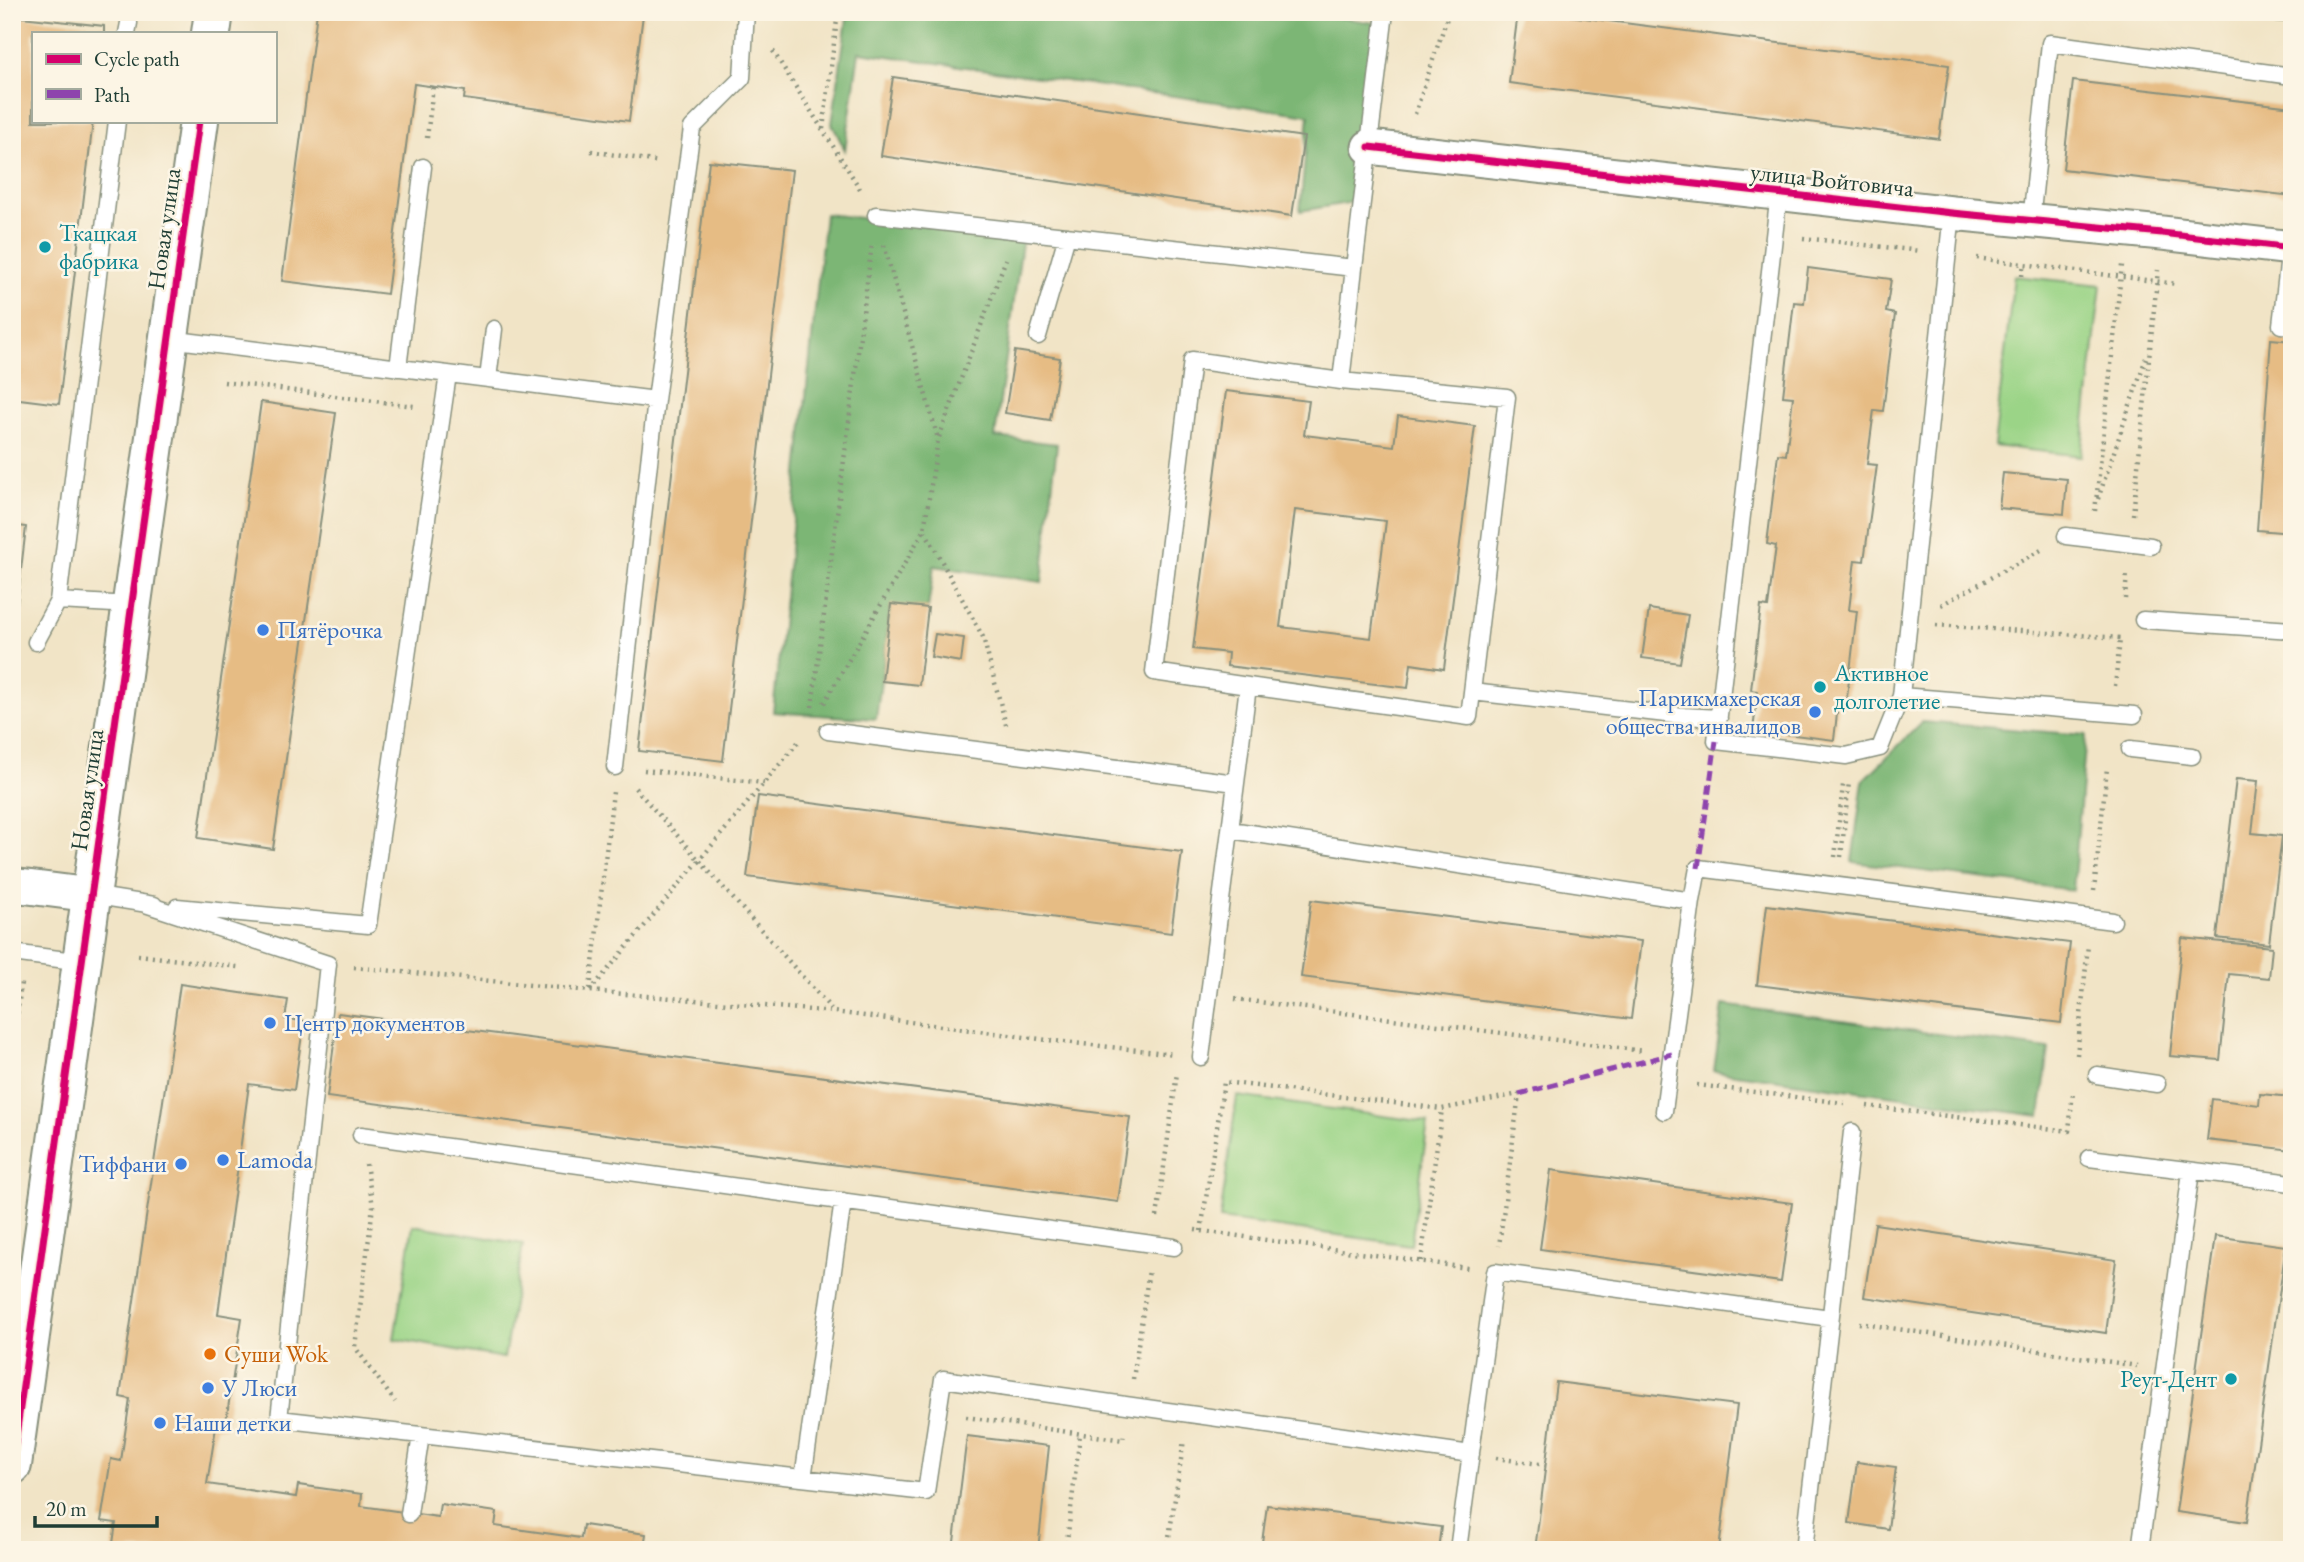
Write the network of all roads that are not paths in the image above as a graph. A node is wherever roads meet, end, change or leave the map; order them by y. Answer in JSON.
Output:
{"nodes":[{"id":1,"x":214,"y":12,"type":"edge"},
{"id":2,"x":746,"y":12,"type":"edge"},
{"id":3,"x":1385,"y":12,"type":"edge"},
{"id":4,"x":2266,"y":12,"type":"edge"},
{"id":5,"x":2292,"y":14,"type":"edge"},
{"id":6,"x":211,"y":32,"type":"edge"},
{"id":7,"x":2292,"y":76,"type":"edge"},
{"id":8,"x":117,"y":122,"type":"edge"},
{"id":9,"x":199,"y":122,"type":"edge"},
{"id":10,"x":1369,"y":147,"type":"junction"},
{"id":11,"x":423,"y":167,"type":"road end"},
{"id":12,"x":1779,"y":194,"type":"junction"},
{"id":13,"x":1952,"y":213,"type":"junction"},
{"id":14,"x":876,"y":215,"type":"road end"},
{"id":15,"x":2031,"y":221,"type":"junction"},
{"id":16,"x":1068,"y":236,"type":"junction"},
{"id":17,"x":2291,"y":248,"type":"edge"},
{"id":18,"x":1354,"y":268,"type":"junction"},
{"id":19,"x":2292,"y":326,"type":"edge"},
{"id":20,"x":494,"y":329,"type":"dead end"},
{"id":21,"x":1038,"y":336,"type":"dead end"},
{"id":22,"x":169,"y":339,"type":"junction"},
{"id":23,"x":398,"y":368,"type":"junction"},
{"id":24,"x":447,"y":374,"type":"junction"},
{"id":25,"x":488,"y":379,"type":"junction"},
{"id":26,"x":1341,"y":381,"type":"junction"},
{"id":27,"x":656,"y":400,"type":"junction"},
{"id":28,"x":2066,"y":536,"type":"road end"},
{"id":29,"x":2151,"y":546,"type":"dead end"},
{"id":30,"x":58,"y":601,"type":"junction"},
{"id":31,"x":132,"y":605,"type":"junction"},
{"id":32,"x":2143,"y":620,"type":"dead end"},
{"id":33,"x":2292,"y":630,"type":"edge"},
{"id":34,"x":36,"y":642,"type":"dead end"},
{"id":35,"x":1248,"y":686,"type":"junction"},
{"id":36,"x":1472,"y":692,"type":"junction"},
{"id":37,"x":1901,"y":696,"type":"junction"},
{"id":38,"x":2134,"y":715,"type":"dead end"},
{"id":39,"x":1719,"y":718,"type":"junction"},
{"id":40,"x":828,"y":731,"type":"dead end"},
{"id":41,"x":2130,"y":750,"type":"dead end"},
{"id":42,"x":2192,"y":756,"type":"dead end"},
{"id":43,"x":615,"y":767,"type":"road end"},
{"id":44,"x":1236,"y":783,"type":"junction"},
{"id":45,"x":1231,"y":830,"type":"junction"},
{"id":46,"x":12,"y":885,"type":"edge"},
{"id":47,"x":91,"y":895,"type":"junction"},
{"id":48,"x":1692,"y":901,"type":"junction"},
{"id":49,"x":145,"y":904,"type":"junction"},
{"id":50,"x":2113,"y":921,"type":"dead end"},
{"id":51,"x":18,"y":953,"type":"edge"},
{"id":52,"x":82,"y":962,"type":"junction"},
{"id":53,"x":1201,"y":1057,"type":"dead end"},
{"id":54,"x":2097,"y":1075,"type":"dead end"},
{"id":55,"x":2157,"y":1084,"type":"dead end"},
{"id":56,"x":1664,"y":1111,"type":"dead end"},
{"id":57,"x":1852,"y":1132,"type":"dead end"},
{"id":58,"x":361,"y":1135,"type":"road end"},
{"id":59,"x":2089,"y":1158,"type":"dead end"},
{"id":60,"x":2191,"y":1171,"type":"junction"},
{"id":61,"x":2292,"y":1183,"type":"edge"},
{"id":62,"x":843,"y":1201,"type":"junction"},
{"id":63,"x":1174,"y":1247,"type":"dead end"},
{"id":64,"x":1830,"y":1318,"type":"junction"},
{"id":65,"x":21,"y":1335,"type":"edge"},
{"id":66,"x":421,"y":1435,"type":"junction"},
{"id":67,"x":1471,"y":1454,"type":"junction"},
{"id":68,"x":12,"y":1465,"type":"edge"},
{"id":69,"x":803,"y":1478,"type":"junction"},
{"id":70,"x":409,"y":1514,"type":"dead end"},
{"id":71,"x":1458,"y":1550,"type":"edge"},
{"id":72,"x":1804,"y":1550,"type":"edge"},
{"id":73,"x":2140,"y":1550,"type":"edge"}],
"edges":[{"from":1,"to":6,"type":"street"},
{"from":2,"to":27,"type":"lane"},
{"from":3,"to":10,"type":"lane"},
{"from":4,"to":5,"type":"lane"},
{"from":7,"to":15,"type":"lane"},
{"from":8,"to":30,"type":"lane"},
{"from":9,"to":22,"type":"street","name":"Новая улица"},
{"from":10,"to":12,"type":"street","name":"улица Войтовича"},
{"from":10,"to":18,"type":"lane"},
{"from":11,"to":23,"type":"lane"},
{"from":12,"to":13,"type":"street","name":"улица Войтовича"},
{"from":12,"to":39,"type":"lane"},
{"from":13,"to":15,"type":"street","name":"улица Войтовича"},
{"from":13,"to":37,"type":"lane"},
{"from":14,"to":16,"type":"lane"},
{"from":15,"to":17,"type":"street","name":"улица Войтовича"},
{"from":16,"to":18,"type":"lane"},
{"from":16,"to":21,"type":"lane"},
{"from":17,"to":19,"type":"lane"},
{"from":18,"to":26,"type":"lane"},
{"from":20,"to":25,"type":"lane"},
{"from":22,"to":23,"type":"lane"},
{"from":22,"to":31,"type":"street","name":"Новая улица"},
{"from":23,"to":24,"type":"lane"},
{"from":24,"to":25,"type":"lane"},
{"from":24,"to":49,"type":"lane"},
{"from":25,"to":27,"type":"lane"},
{"from":26,"to":35,"type":"lane"},
{"from":26,"to":36,"type":"lane"},
{"from":27,"to":43,"type":"lane"},
{"from":28,"to":29,"type":"lane"},
{"from":30,"to":31,"type":"lane"},
{"from":30,"to":34,"type":"lane"},
{"from":31,"to":47,"type":"street","name":"Новая улица"},
{"from":32,"to":33,"type":"lane"},
{"from":35,"to":36,"type":"lane"},
{"from":35,"to":44,"type":"lane"},
{"from":36,"to":39,"type":"lane"},
{"from":37,"to":38,"type":"lane"},
{"from":37,"to":39,"type":"lane"},
{"from":40,"to":44,"type":"lane"},
{"from":41,"to":42,"type":"lane"},
{"from":44,"to":45,"type":"lane"},
{"from":45,"to":48,"type":"lane"},
{"from":45,"to":53,"type":"lane"},
{"from":46,"to":47,"type":"street"},
{"from":47,"to":49,"type":"lane"},
{"from":47,"to":52,"type":"street","name":"Новая улица"},
{"from":48,"to":50,"type":"lane"},
{"from":48,"to":56,"type":"lane"},
{"from":49,"to":66,"type":"lane"},
{"from":51,"to":52,"type":"lane"},
{"from":52,"to":65,"type":"street","name":"Новая улица"},
{"from":54,"to":55,"type":"lane"},
{"from":57,"to":64,"type":"lane"},
{"from":58,"to":62,"type":"lane"},
{"from":59,"to":60,"type":"lane"},
{"from":60,"to":61,"type":"lane"},
{"from":60,"to":73,"type":"lane"},
{"from":62,"to":63,"type":"lane"},
{"from":62,"to":69,"type":"lane"},
{"from":64,"to":67,"type":"lane"},
{"from":64,"to":72,"type":"lane"},
{"from":65,"to":68,"type":"street","name":"Новая улица"},
{"from":66,"to":69,"type":"lane"},
{"from":66,"to":70,"type":"lane"},
{"from":67,"to":69,"type":"lane"},
{"from":67,"to":71,"type":"lane"}]}
